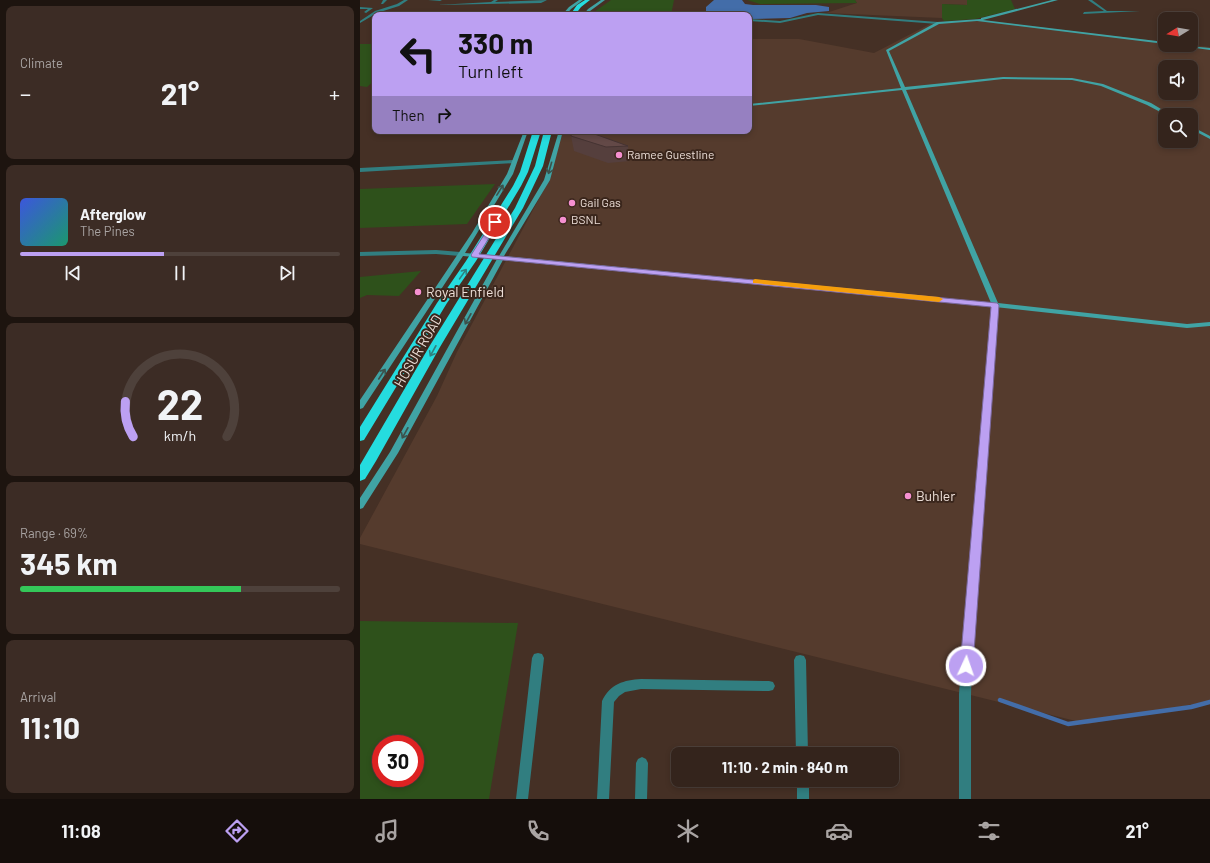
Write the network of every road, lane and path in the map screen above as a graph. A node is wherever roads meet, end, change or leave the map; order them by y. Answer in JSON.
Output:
{"nodes":[{"id":1,"x":366,"y":0,"type":"edge"},
{"id":2,"x":371,"y":0,"type":"edge"},
{"id":3,"x":385,"y":0,"type":"edge"},
{"id":4,"x":406,"y":0,"type":"edge"},
{"id":5,"x":430,"y":0,"type":"edge"},
{"id":6,"x":440,"y":0,"type":"edge"},
{"id":7,"x":460,"y":0,"type":"edge"},
{"id":8,"x":496,"y":0,"type":"edge"},
{"id":9,"x":545,"y":0,"type":"edge"},
{"id":10,"x":581,"y":0,"type":"edge"},
{"id":11,"x":588,"y":0,"type":"edge"},
{"id":12,"x":597,"y":0,"type":"edge"},
{"id":13,"x":603,"y":0,"type":"edge"},
{"id":14,"x":1056,"y":0,"type":"edge"},
{"id":15,"x":1090,"y":0,"type":"edge"},
{"id":16,"x":492,"y":3,"type":"junction"},
{"id":17,"x":382,"y":4,"type":"dead end"},
{"id":18,"x":455,"y":4,"type":"junction"},
{"id":19,"x":439,"y":5,"type":"dead end"},
{"id":20,"x":360,"y":8,"type":"edge"},
{"id":21,"x":448,"y":9,"type":"dead end"},
{"id":22,"x":1138,"y":11,"type":"dead end"},
{"id":23,"x":360,"y":12,"type":"edge"},
{"id":24,"x":366,"y":12,"type":"junction"},
{"id":25,"x":376,"y":12,"type":"joint"},
{"id":26,"x":567,"y":12,"type":"edge"},
{"id":27,"x":574,"y":12,"type":"edge"},
{"id":28,"x":583,"y":12,"type":"edge"},
{"id":29,"x":588,"y":12,"type":"edge"},
{"id":30,"x":1106,"y":12,"type":"junction"},
{"id":31,"x":1084,"y":13,"type":"dead end"},
{"id":32,"x":372,"y":14,"type":"edge"},
{"id":33,"x":752,"y":20,"type":"edge"},
{"id":34,"x":978,"y":20,"type":"junction"},
{"id":35,"x":360,"y":22,"type":"edge"},
{"id":36,"x":938,"y":23,"type":"junction"},
{"id":37,"x":1158,"y":42,"type":"edge"},
{"id":38,"x":1198,"y":47,"type":"edge"},
{"id":39,"x":1210,"y":48,"type":"edge"},
{"id":40,"x":904,"y":89,"type":"junction"},
{"id":41,"x":752,"y":105,"type":"edge"},
{"id":42,"x":1158,"y":109,"type":"edge"},
{"id":43,"x":1198,"y":131,"type":"edge"},
{"id":44,"x":525,"y":134,"type":"edge"},
{"id":45,"x":536,"y":134,"type":"edge"},
{"id":46,"x":547,"y":134,"type":"edge"},
{"id":47,"x":560,"y":134,"type":"edge"},
{"id":48,"x":1210,"y":138,"type":"edge"},
{"id":49,"x":513,"y":164,"type":"junction"},
{"id":50,"x":360,"y":170,"type":"edge"},
{"id":51,"x":360,"y":174,"type":"edge"},
{"id":52,"x":360,"y":254,"type":"edge"},
{"id":53,"x":475,"y":255,"type":"junction"},
{"id":54,"x":459,"y":256,"type":"junction"},
{"id":55,"x":496,"y":257,"type":"junction"},
{"id":56,"x":995,"y":305,"type":"junction"},
{"id":57,"x":1210,"y":324,"type":"edge"},
{"id":58,"x":360,"y":406,"type":"edge"},
{"id":59,"x":360,"y":437,"type":"edge"},
{"id":60,"x":360,"y":476,"type":"edge"},
{"id":61,"x":360,"y":506,"type":"edge"},
{"id":62,"x":538,"y":658,"type":"dead end"},
{"id":63,"x":800,"y":660,"type":"dead end"},
{"id":64,"x":769,"y":686,"type":"dead end"},
{"id":65,"x":802,"y":747,"type":"edge"},
{"id":66,"x":642,"y":763,"type":"dead end"},
{"id":67,"x":803,"y":787,"type":"edge"},
{"id":68,"x":522,"y":799,"type":"edge"},
{"id":69,"x":603,"y":799,"type":"edge"},
{"id":70,"x":642,"y":799,"type":"edge"},
{"id":71,"x":803,"y":799,"type":"edge"},
{"id":72,"x":965,"y":799,"type":"edge"}],
"edges":[{"from":1,"to":2,"type":"street"},
{"from":3,"to":17,"type":"street"},
{"from":4,"to":25,"type":"street"},
{"from":5,"to":6,"type":"street"},
{"from":7,"to":18,"type":"street"},
{"from":8,"to":16,"type":"street"},
{"from":9,"to":16,"type":"street"},
{"from":10,"to":26,"type":"street"},
{"from":11,"to":27,"type":"highway"},
{"from":12,"to":28,"type":"highway"},
{"from":13,"to":29,"type":"street"},
{"from":14,"to":34,"type":"street"},
{"from":15,"to":30,"type":"street"},
{"from":16,"to":18,"type":"street"},
{"from":18,"to":19,"type":"street"},
{"from":18,"to":21,"type":"street"},
{"from":20,"to":24,"type":"street"},
{"from":22,"to":30,"type":"street"},
{"from":23,"to":24,"type":"street"},
{"from":24,"to":25,"type":"street"},
{"from":30,"to":31,"type":"street"},
{"from":32,"to":35,"type":"street"},
{"from":33,"to":36,"type":"street"},
{"from":34,"to":36,"type":"street"},
{"from":34,"to":37,"type":"street"},
{"from":36,"to":40,"type":"street"},
{"from":38,"to":39,"type":"street"},
{"from":40,"to":41,"type":"street"},
{"from":40,"to":42,"type":"street"},
{"from":40,"to":56,"type":"street"},
{"from":43,"to":48,"type":"street"},
{"from":44,"to":49,"type":"street"},
{"from":45,"to":53,"type":"highway","name":"HOSUR ROAD"},
{"from":46,"to":55,"type":"highway","name":"HOSUR ROAD"},
{"from":47,"to":55,"type":"street","one_way":true},
{"from":49,"to":50,"type":"street"},
{"from":49,"to":51,"type":"street"},
{"from":54,"to":49,"type":"street","one_way":true},
{"from":52,"to":54,"type":"street"},
{"from":53,"to":54,"type":"street"},
{"from":53,"to":55,"type":"street"},
{"from":59,"to":53,"type":"highway","name":"HOSUR ROAD","one_way":true},
{"from":58,"to":54,"type":"street","one_way":true},
{"from":55,"to":56,"type":"street"},
{"from":55,"to":60,"type":"highway","name":"HOSUR ROAD","one_way":true},
{"from":55,"to":61,"type":"street","one_way":true},
{"from":56,"to":57,"type":"street"},
{"from":56,"to":72,"type":"street"},
{"from":62,"to":68,"type":"street"},
{"from":63,"to":65,"type":"street"},
{"from":64,"to":69,"type":"street"},
{"from":66,"to":70,"type":"street"},
{"from":67,"to":71,"type":"street"}]}
